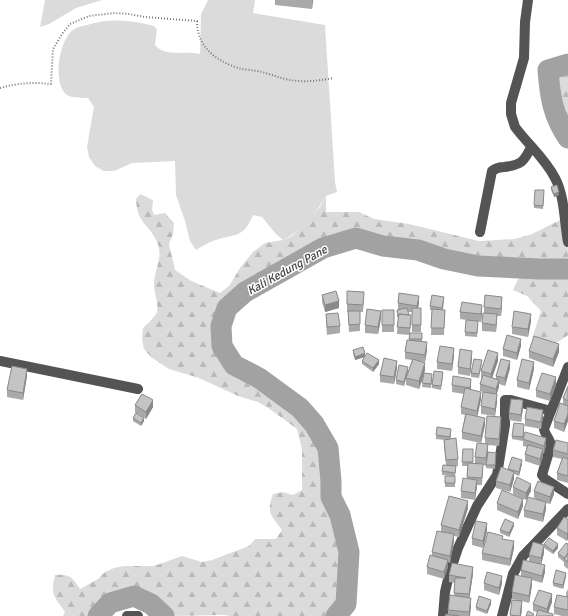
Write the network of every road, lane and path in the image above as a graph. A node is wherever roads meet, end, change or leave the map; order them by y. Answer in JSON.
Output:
{"nodes":[{"id":1,"x":528,"y":0,"type":"edge"},
{"id":2,"x":334,"y":78,"type":"dead end"},
{"id":3,"x":0,"y":88,"type":"edge"},
{"id":4,"x":531,"y":147,"type":"junction"},
{"id":5,"x":480,"y":232,"type":"dead end"},
{"id":6,"x":568,"y":242,"type":"edge"},
{"id":7,"x":0,"y":361,"type":"edge"},
{"id":8,"x":568,"y":367,"type":"edge"},
{"id":9,"x":138,"y":390,"type":"dead end"},
{"id":10,"x":551,"y":410,"type":"junction"},
{"id":11,"x":568,"y":494,"type":"edge"},
{"id":12,"x":568,"y":509,"type":"edge"},
{"id":13,"x":127,"y":616,"type":"edge"},
{"id":14,"x":138,"y":616,"type":"edge"},
{"id":15,"x":443,"y":616,"type":"edge"},
{"id":16,"x":502,"y":616,"type":"edge"}],
"edges":[{"from":1,"to":4,"type":"street"},
{"from":2,"to":3,"type":"path"},
{"from":4,"to":5,"type":"street"},
{"from":4,"to":6,"type":"street"},
{"from":7,"to":9,"type":"street"},
{"from":8,"to":10,"type":"street"},
{"from":10,"to":11,"type":"street"},
{"from":10,"to":15,"type":"street"},
{"from":12,"to":16,"type":"street"},
{"from":13,"to":14,"type":"street"}]}
